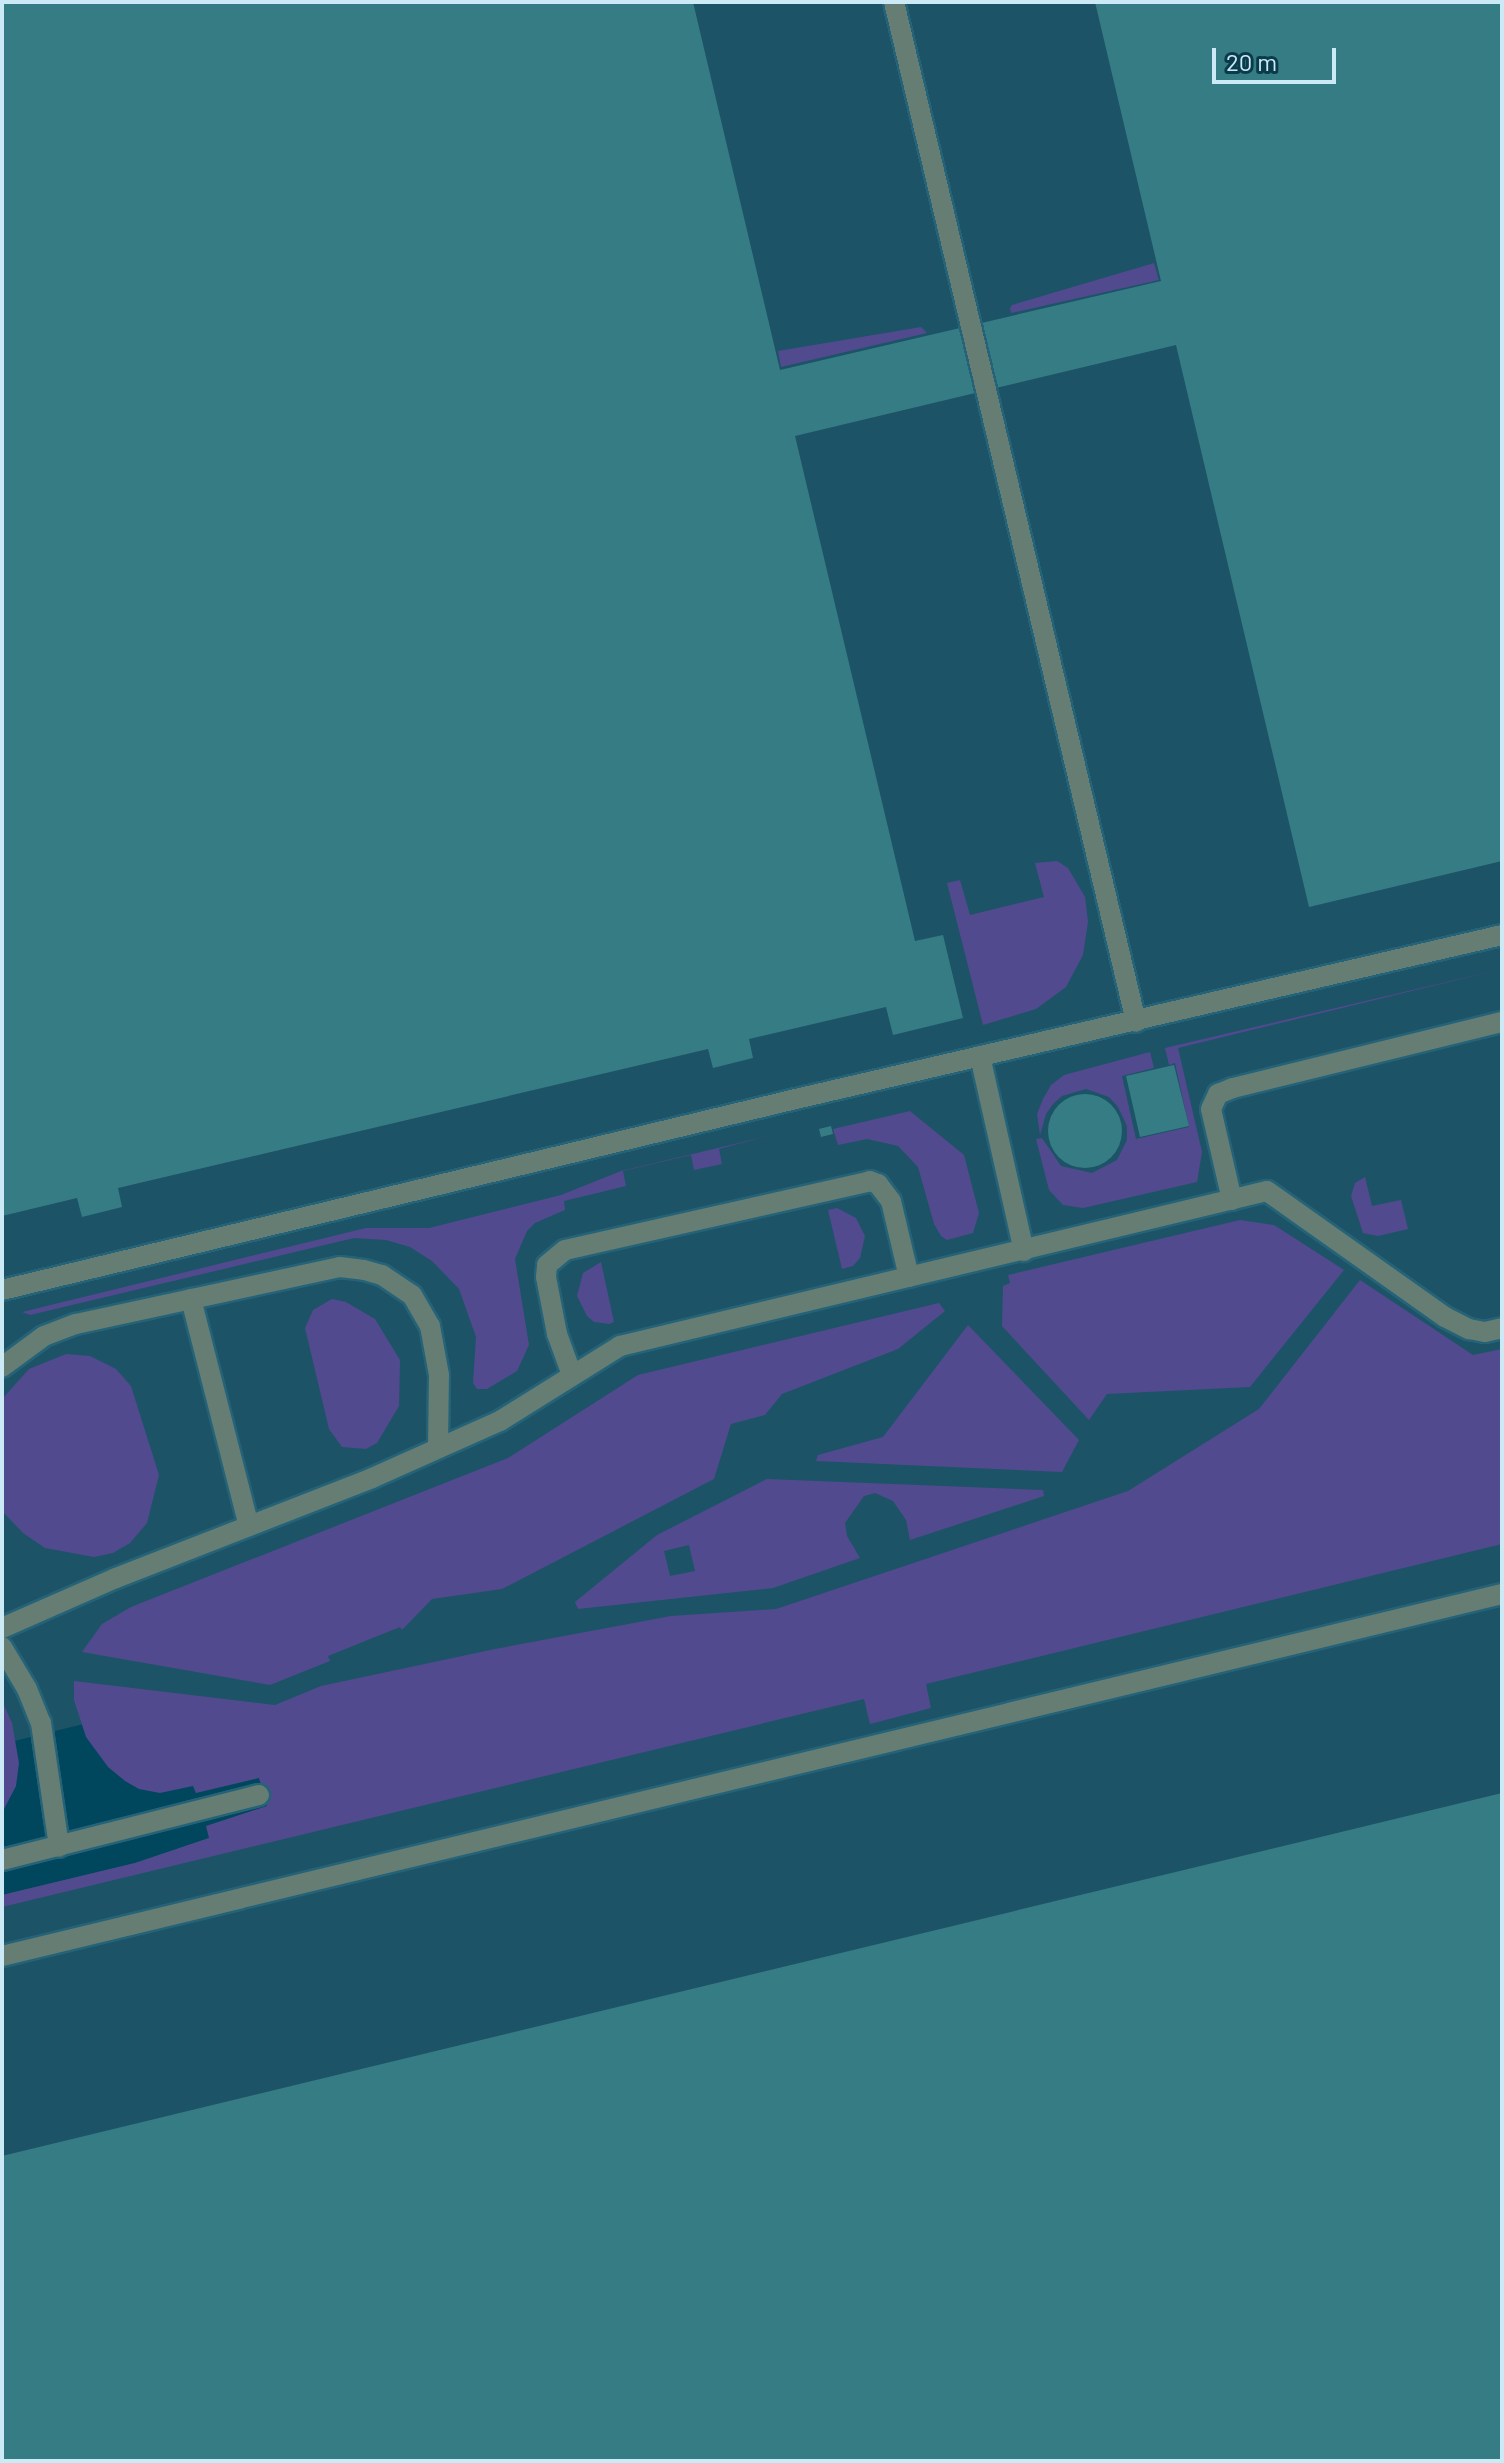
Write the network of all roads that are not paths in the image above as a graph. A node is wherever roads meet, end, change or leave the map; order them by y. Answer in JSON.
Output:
{"nodes":[{"id":1,"x":894,"y":2,"type":"edge"},
{"id":2,"x":1502,"y":935,"type":"edge"},
{"id":3,"x":1136,"y":1022,"type":"junction"},
{"id":4,"x":1502,"y":1022,"type":"edge"},
{"id":5,"x":980,"y":1056,"type":"junction"},
{"id":6,"x":1232,"y":1200,"type":"junction"},
{"id":7,"x":1024,"y":1251,"type":"junction"},
{"id":8,"x":909,"y":1277,"type":"junction"},
{"id":9,"x":2,"y":1290,"type":"edge"},
{"id":10,"x":191,"y":1299,"type":"junction"},
{"id":11,"x":1502,"y":1328,"type":"edge"},
{"id":12,"x":2,"y":1367,"type":"edge"},
{"id":13,"x":572,"y":1375,"type":"junction"},
{"id":14,"x":438,"y":1448,"type":"junction"},
{"id":15,"x":249,"y":1526,"type":"junction"},
{"id":16,"x":1502,"y":1594,"type":"edge"},
{"id":17,"x":2,"y":1628,"type":"edge"},
{"id":18,"x":2,"y":1647,"type":"edge"},
{"id":19,"x":259,"y":1795,"type":"dead end"},
{"id":20,"x":59,"y":1847,"type":"junction"},
{"id":21,"x":2,"y":1860,"type":"edge"},
{"id":22,"x":2,"y":1956,"type":"edge"}],
"edges":[{"from":1,"to":3,"type":"lane"},
{"from":2,"to":3,"type":"lane"},
{"from":3,"to":5,"type":"lane"},
{"from":4,"to":6,"type":"lane"},
{"from":5,"to":7,"type":"lane"},
{"from":5,"to":9,"type":"lane"},
{"from":6,"to":7,"type":"lane"},
{"from":6,"to":11,"type":"lane"},
{"from":7,"to":8,"type":"lane"},
{"from":8,"to":13,"type":"lane"},
{"from":8,"to":13,"type":"lane"},
{"from":10,"to":12,"type":"lane"},
{"from":10,"to":14,"type":"lane"},
{"from":10,"to":15,"type":"lane"},
{"from":13,"to":14,"type":"lane"},
{"from":14,"to":15,"type":"lane"},
{"from":15,"to":17,"type":"lane"},
{"from":16,"to":22,"type":"lane"},
{"from":18,"to":20,"type":"lane"},
{"from":19,"to":20,"type":"lane"},
{"from":20,"to":21,"type":"lane"}]}
